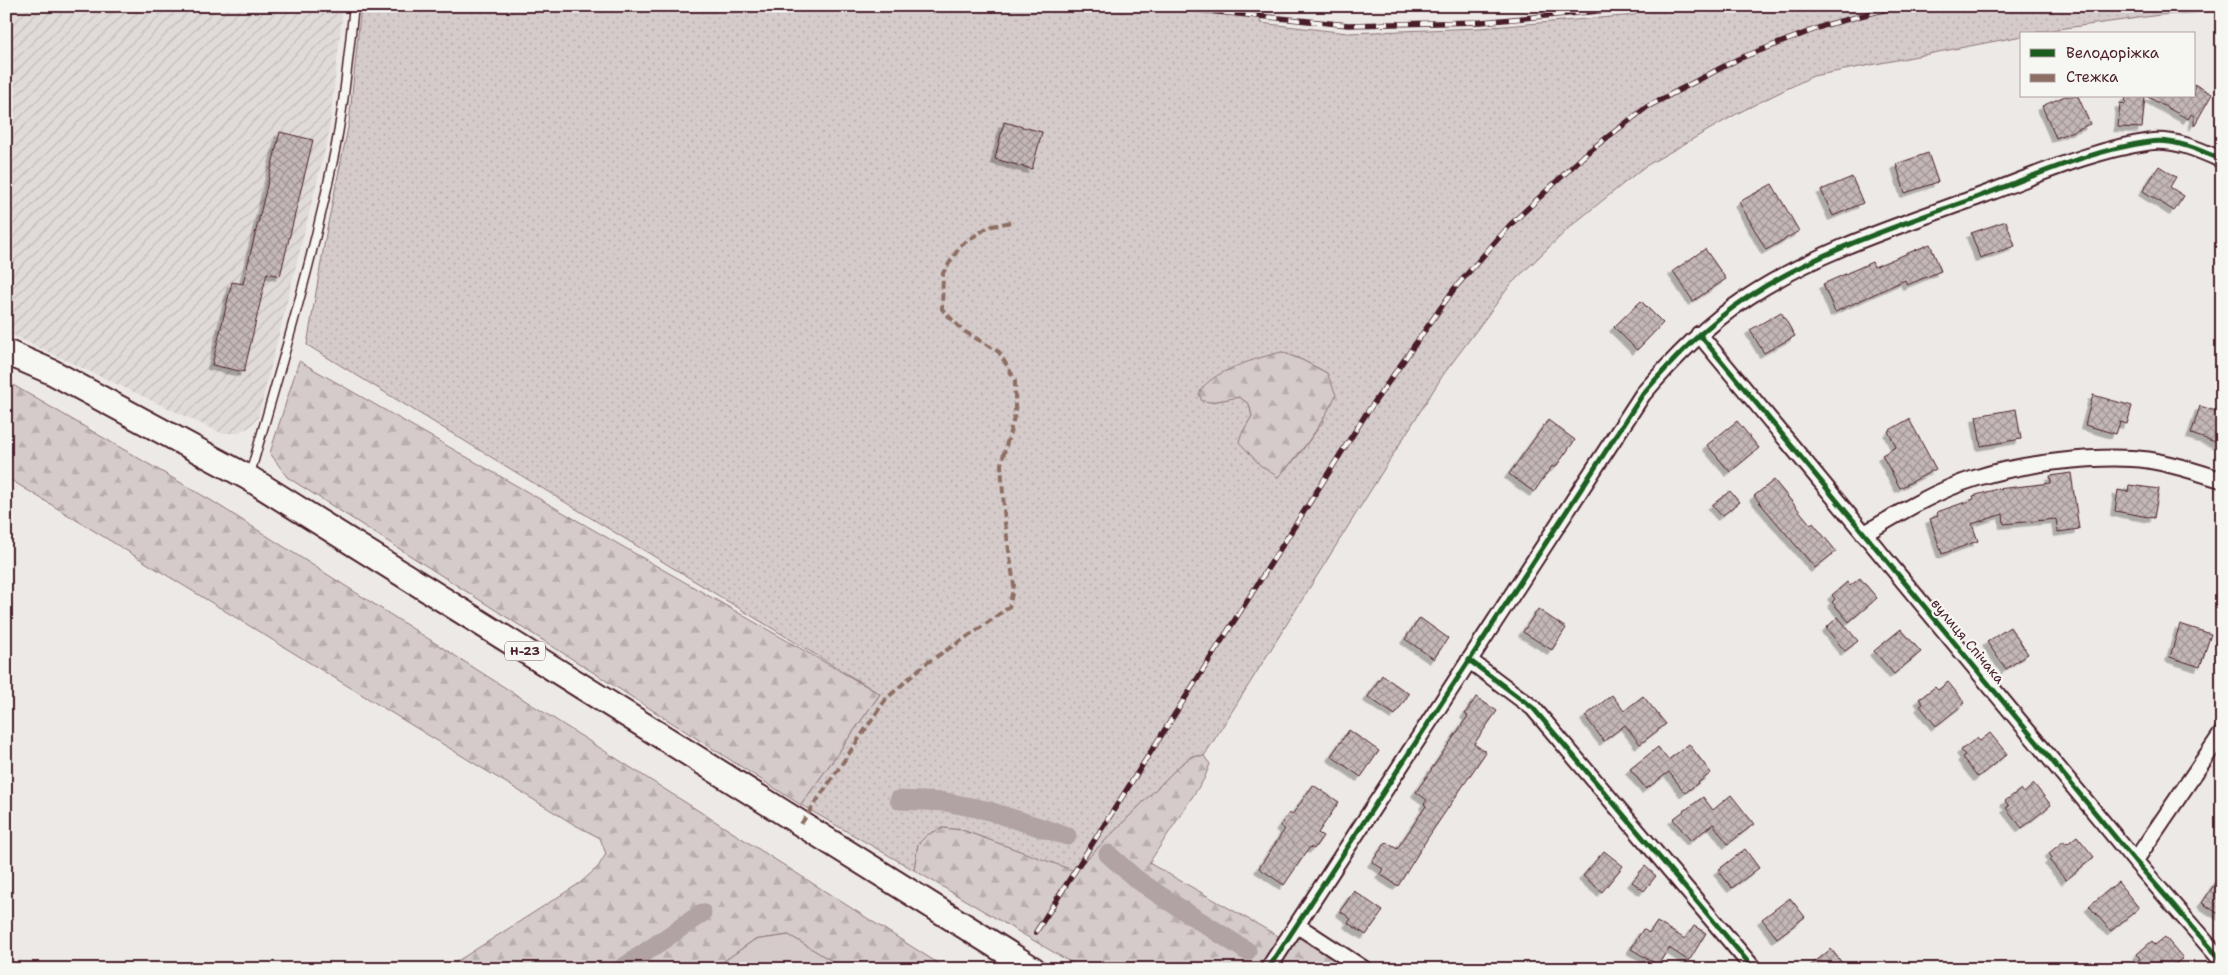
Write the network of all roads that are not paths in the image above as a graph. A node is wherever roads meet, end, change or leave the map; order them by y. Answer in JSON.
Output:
{"nodes":[{"id":1,"x":354,"y":6,"type":"edge"},
{"id":2,"x":2222,"y":160,"type":"edge"},
{"id":3,"x":1699,"y":334,"type":"junction"},
{"id":4,"x":6,"y":352,"type":"edge"},
{"id":5,"x":249,"y":478,"type":"junction"},
{"id":6,"x":2222,"y":480,"type":"edge"},
{"id":7,"x":1864,"y":534,"type":"junction"},
{"id":8,"x":1469,"y":660,"type":"junction"},
{"id":9,"x":2222,"y":733,"type":"edge"},
{"id":10,"x":2135,"y":861,"type":"junction"},
{"id":11,"x":1298,"y":926,"type":"junction"},
{"id":12,"x":2222,"y":961,"type":"edge"},
{"id":13,"x":1033,"y":969,"type":"edge"},
{"id":14,"x":1268,"y":969,"type":"edge"},
{"id":15,"x":1364,"y":969,"type":"edge"},
{"id":16,"x":1754,"y":969,"type":"edge"}],
"edges":[{"from":1,"to":5,"type":"lane"},
{"from":2,"to":3,"type":"street"},
{"from":3,"to":7,"type":"street","name":"вулиця Спічака"},
{"from":3,"to":8,"type":"street"},
{"from":4,"to":5,"type":"main road","number":"Н-23"},
{"from":5,"to":13,"type":"main road","number":"Н-23"},
{"from":6,"to":7,"type":"street"},
{"from":7,"to":10,"type":"street","name":"вулиця Спічака"},
{"from":8,"to":11,"type":"street"},
{"from":8,"to":16,"type":"street"},
{"from":9,"to":10,"type":"street"},
{"from":10,"to":12,"type":"street","name":"вулиця Спічака"},
{"from":11,"to":14,"type":"street"},
{"from":11,"to":15,"type":"street"}]}
